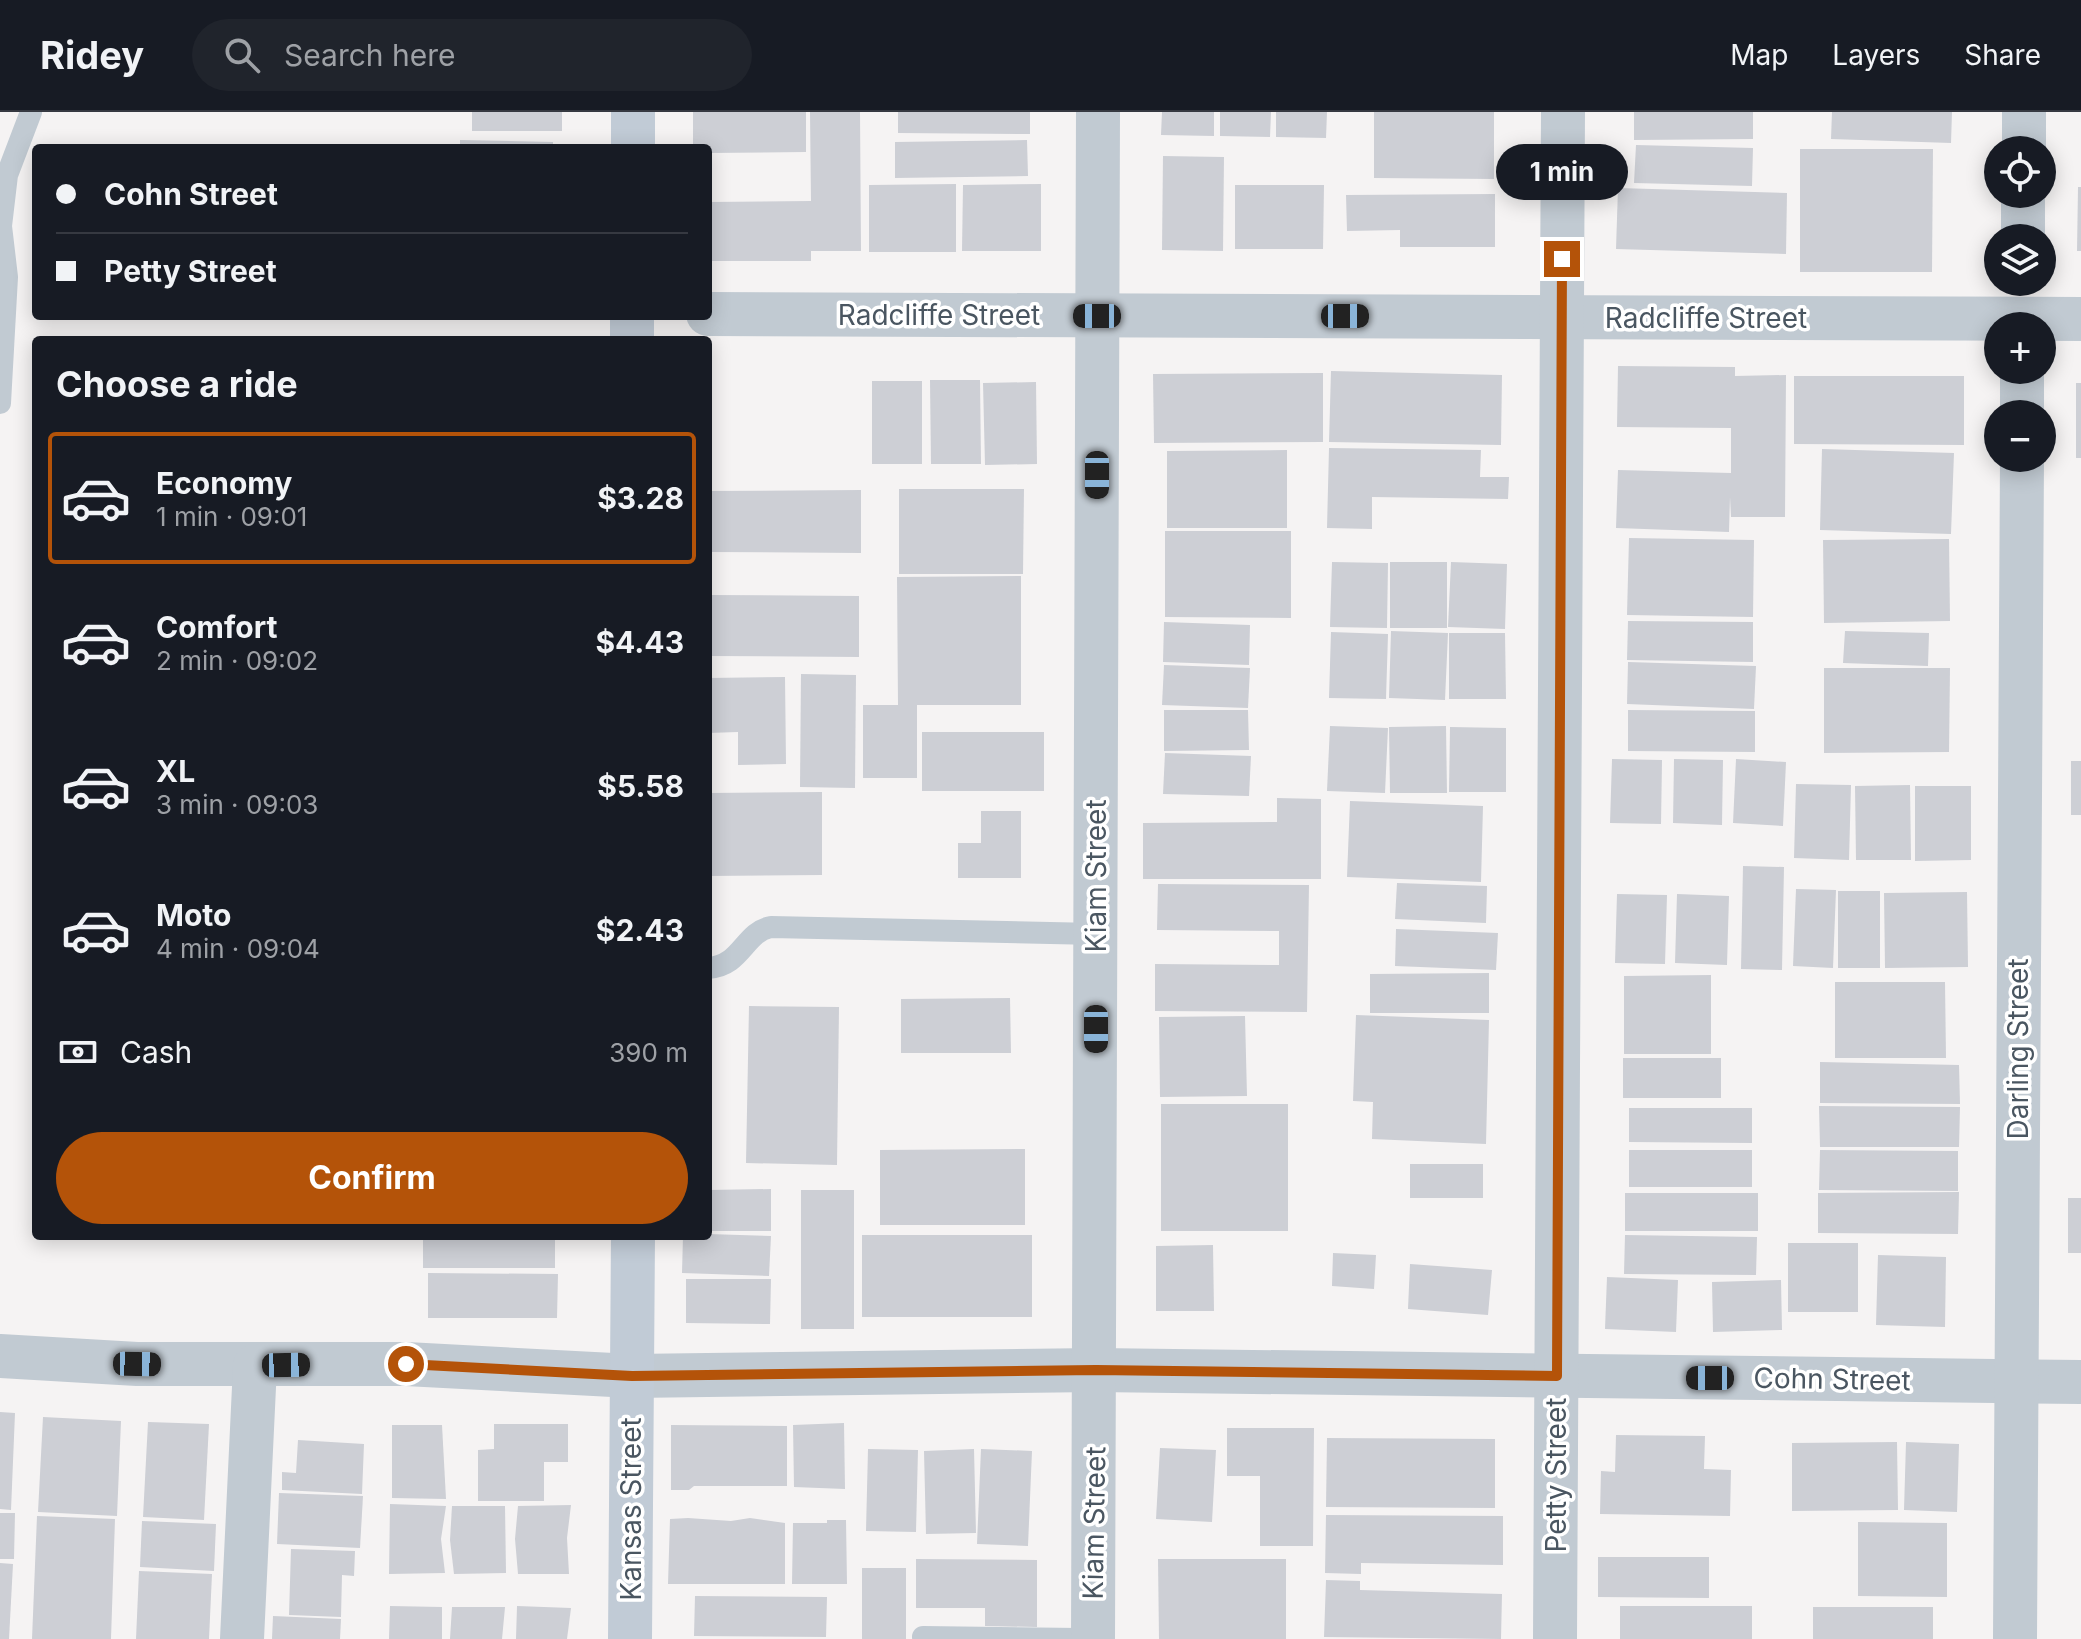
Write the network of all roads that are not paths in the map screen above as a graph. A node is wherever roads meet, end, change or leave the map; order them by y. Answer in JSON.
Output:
{"nodes":[{"id":1,"x":31,"y":112,"type":"edge"},
{"id":2,"x":633,"y":112,"type":"edge"},
{"id":3,"x":1098,"y":112,"type":"edge"},
{"id":4,"x":1563,"y":112,"type":"edge"},
{"id":5,"x":2024,"y":112,"type":"edge"},
{"id":6,"x":2024,"y":136,"type":"edge"},
{"id":7,"x":633,"y":144,"type":"edge"},
{"id":8,"x":3,"y":283,"type":"edge"},
{"id":9,"x":2023,"y":309,"type":"edge"},
{"id":10,"x":712,"y":314,"type":"edge"},
{"id":11,"x":1097,"y":316,"type":"junction"},
{"id":12,"x":1562,"y":317,"type":"junction"},
{"id":13,"x":2081,"y":319,"type":"edge"},
{"id":14,"x":0,"y":403,"type":"edge"},
{"id":15,"x":2022,"y":472,"type":"edge"},
{"id":16,"x":1096,"y":934,"type":"junction"},
{"id":17,"x":712,"y":968,"type":"edge"},
{"id":18,"x":633,"y":1240,"type":"edge"},
{"id":19,"x":0,"y":1356,"type":"edge"},
{"id":20,"x":255,"y":1366,"type":"junction"},
{"id":21,"x":1096,"y":1370,"type":"junction"},
{"id":22,"x":632,"y":1376,"type":"junction"},
{"id":23,"x":1557,"y":1376,"type":"junction"},
{"id":24,"x":2016,"y":1382,"type":"junction"},
{"id":25,"x":2081,"y":1382,"type":"edge"},
{"id":26,"x":923,"y":1637,"type":"edge"},
{"id":27,"x":242,"y":1639,"type":"edge"},
{"id":28,"x":630,"y":1639,"type":"edge"},
{"id":29,"x":1079,"y":1639,"type":"edge"},
{"id":30,"x":1093,"y":1639,"type":"edge"},
{"id":31,"x":1555,"y":1639,"type":"edge"},
{"id":32,"x":2015,"y":1639,"type":"edge"}],
"edges":[{"from":1,"to":8,"type":"lane"},
{"from":2,"to":7,"type":"street"},
{"from":3,"to":11,"type":"street","name":"Kiam Street"},
{"from":4,"to":12,"type":"street","name":"Petty Street"},
{"from":5,"to":6,"type":"street"},
{"from":8,"to":14,"type":"lane"},
{"from":9,"to":12,"type":"street","name":"Radcliffe Street"},
{"from":9,"to":13,"type":"street","name":"Radcliffe Street"},
{"from":10,"to":11,"type":"street","name":"Radcliffe Street"},
{"from":11,"to":12,"type":"street","name":"Radcliffe Street"},
{"from":11,"to":16,"type":"street","name":"Kiam Street"},
{"from":12,"to":23,"type":"street","name":"Petty Street"},
{"from":15,"to":24,"type":"street","name":"Darling Street"},
{"from":16,"to":17,"type":"lane"},
{"from":16,"to":21,"type":"street","name":"Kiam Street"},
{"from":18,"to":22,"type":"street","name":"Kansas Street"},
{"from":19,"to":20,"type":"street","name":"Cohn Street"},
{"from":20,"to":22,"type":"street","name":"Cohn Street"},
{"from":20,"to":27,"type":"street"},
{"from":21,"to":22,"type":"street","name":"Cohn Street"},
{"from":21,"to":23,"type":"street","name":"Cohn Street"},
{"from":21,"to":30,"type":"street","name":"Kiam Street"},
{"from":22,"to":28,"type":"street","name":"Kansas Street"},
{"from":23,"to":24,"type":"street","name":"Cohn Street"},
{"from":23,"to":31,"type":"street","name":"Petty Street"},
{"from":24,"to":25,"type":"street","name":"Cohn Street"},
{"from":24,"to":32,"type":"street","name":"Darling Street"},
{"from":26,"to":29,"type":"lane"}]}
